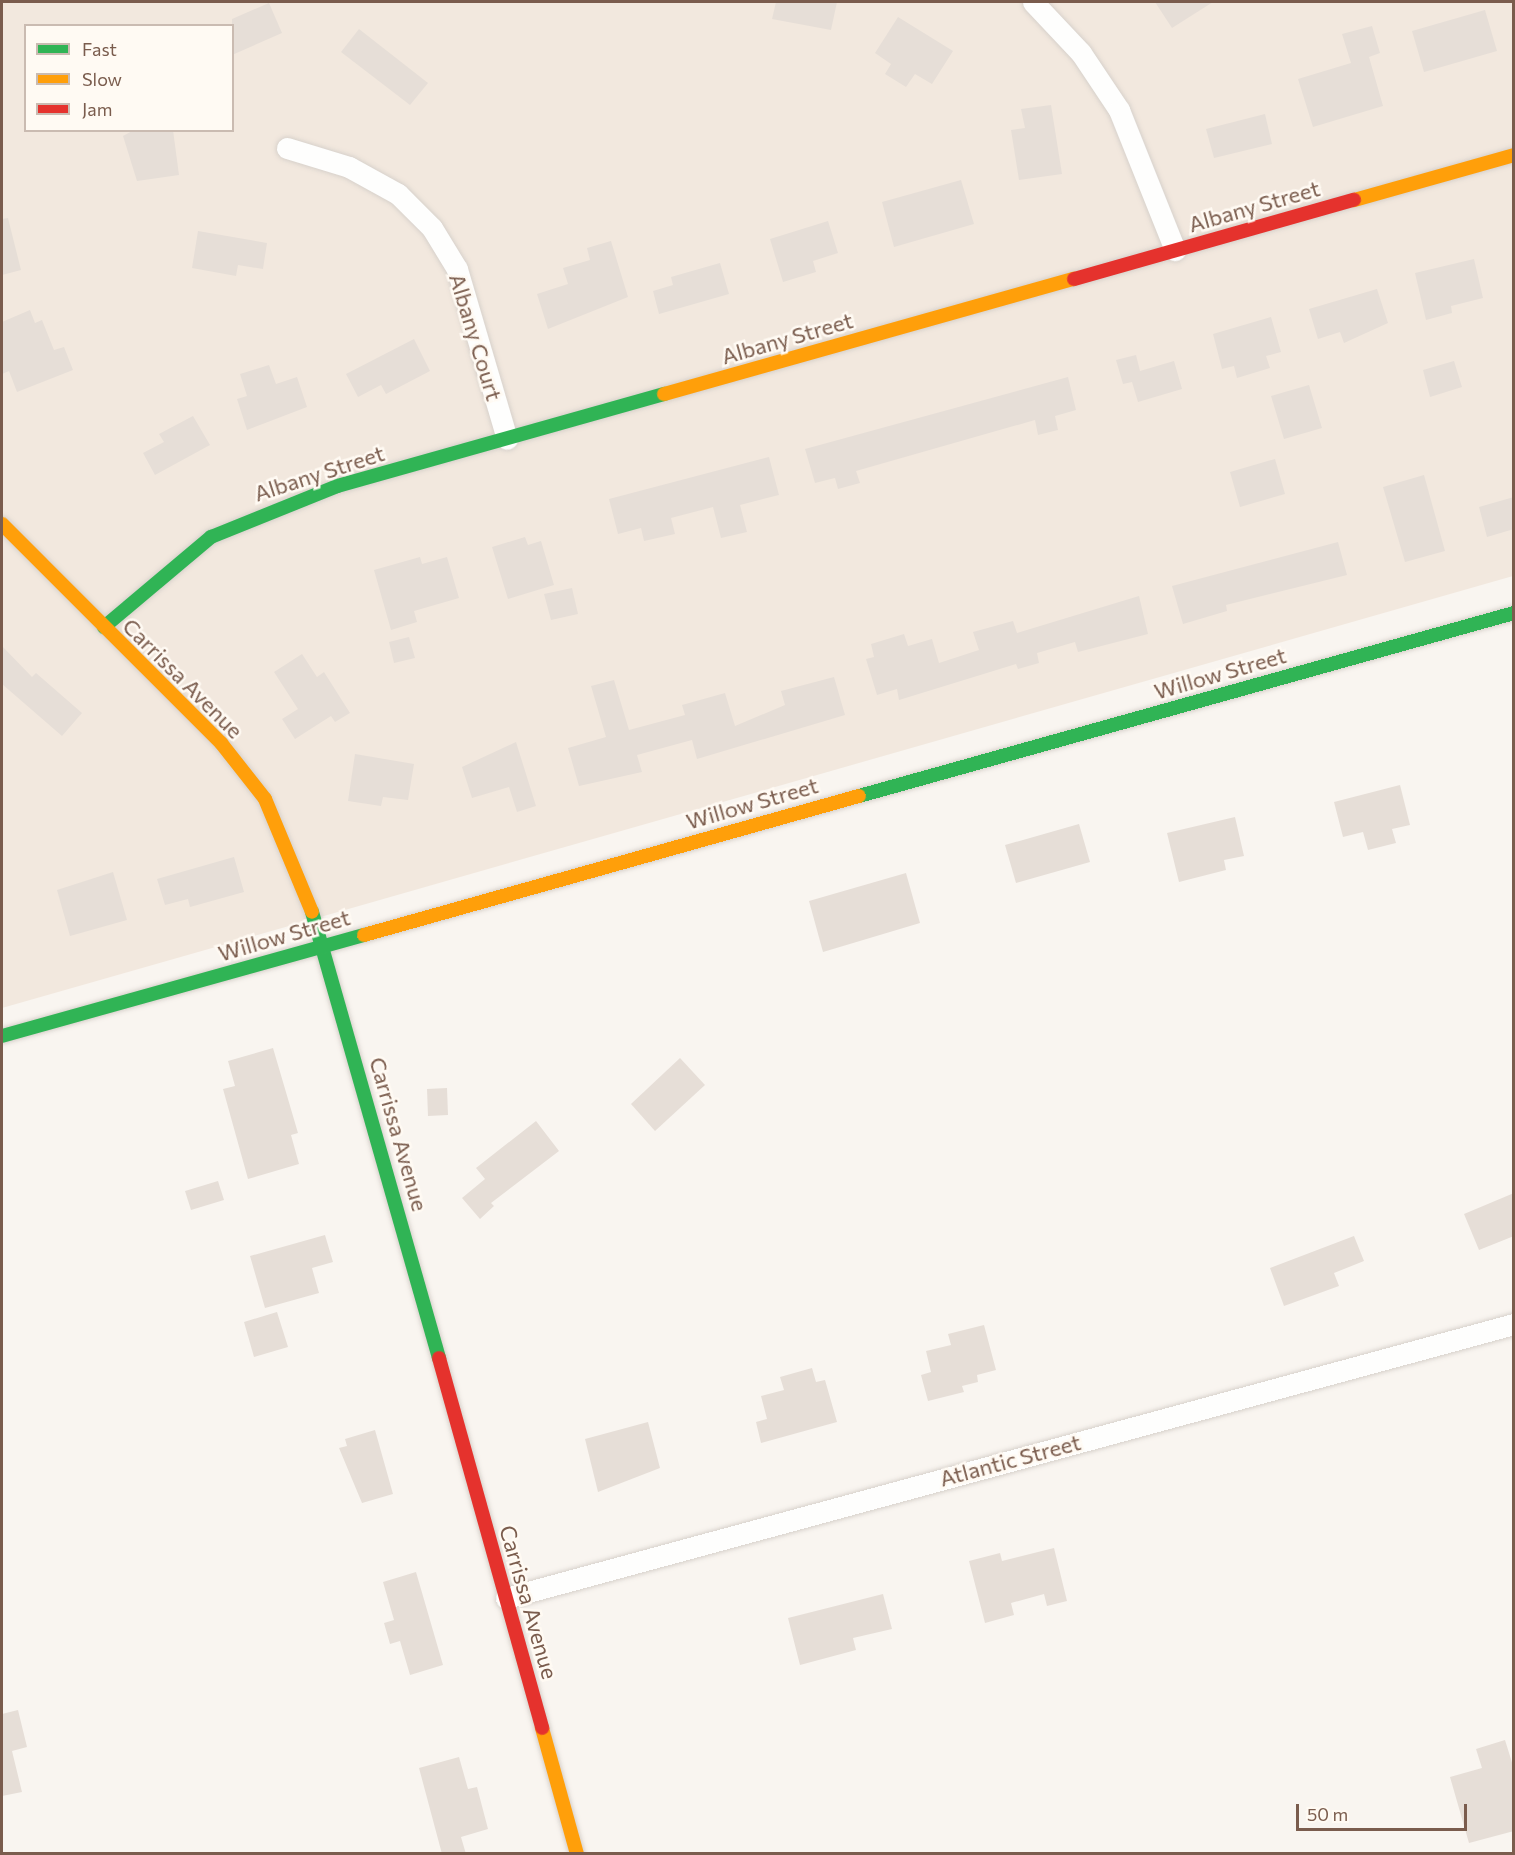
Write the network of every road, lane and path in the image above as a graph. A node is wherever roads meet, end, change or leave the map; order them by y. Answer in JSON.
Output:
{"nodes":[{"id":1,"x":1033,"y":2,"type":"edge"},
{"id":2,"x":287,"y":148,"type":"dead end"},
{"id":3,"x":1514,"y":155,"type":"edge"},
{"id":4,"x":1175,"y":250,"type":"junction"},
{"id":5,"x":507,"y":439,"type":"junction"},
{"id":6,"x":2,"y":524,"type":"edge"},
{"id":7,"x":1514,"y":613,"type":"edge"},
{"id":8,"x":104,"y":627,"type":"junction"},
{"id":9,"x":324,"y":945,"type":"junction"},
{"id":10,"x":2,"y":1036,"type":"edge"},
{"id":11,"x":1514,"y":1324,"type":"edge"},
{"id":12,"x":506,"y":1598,"type":"junction"},
{"id":13,"x":577,"y":1854,"type":"edge"}],
"edges":[{"from":1,"to":4,"type":"street"},
{"from":2,"to":5,"type":"street","name":"Albany Court"},
{"from":3,"to":4,"type":"street","name":"Albany Street"},
{"from":4,"to":5,"type":"street","name":"Albany Street"},
{"from":5,"to":8,"type":"street","name":"Albany Street"},
{"from":6,"to":8,"type":"street","name":"Carrissa Avenue"},
{"from":7,"to":9,"type":"street","name":"Willow Street"},
{"from":8,"to":9,"type":"street","name":"Carrissa Avenue"},
{"from":9,"to":10,"type":"street","name":"Willow Street"},
{"from":9,"to":12,"type":"street","name":"Carrissa Avenue"},
{"from":11,"to":12,"type":"street","name":"Atlantic Street"},
{"from":12,"to":13,"type":"street","name":"Carrissa Avenue"}]}
